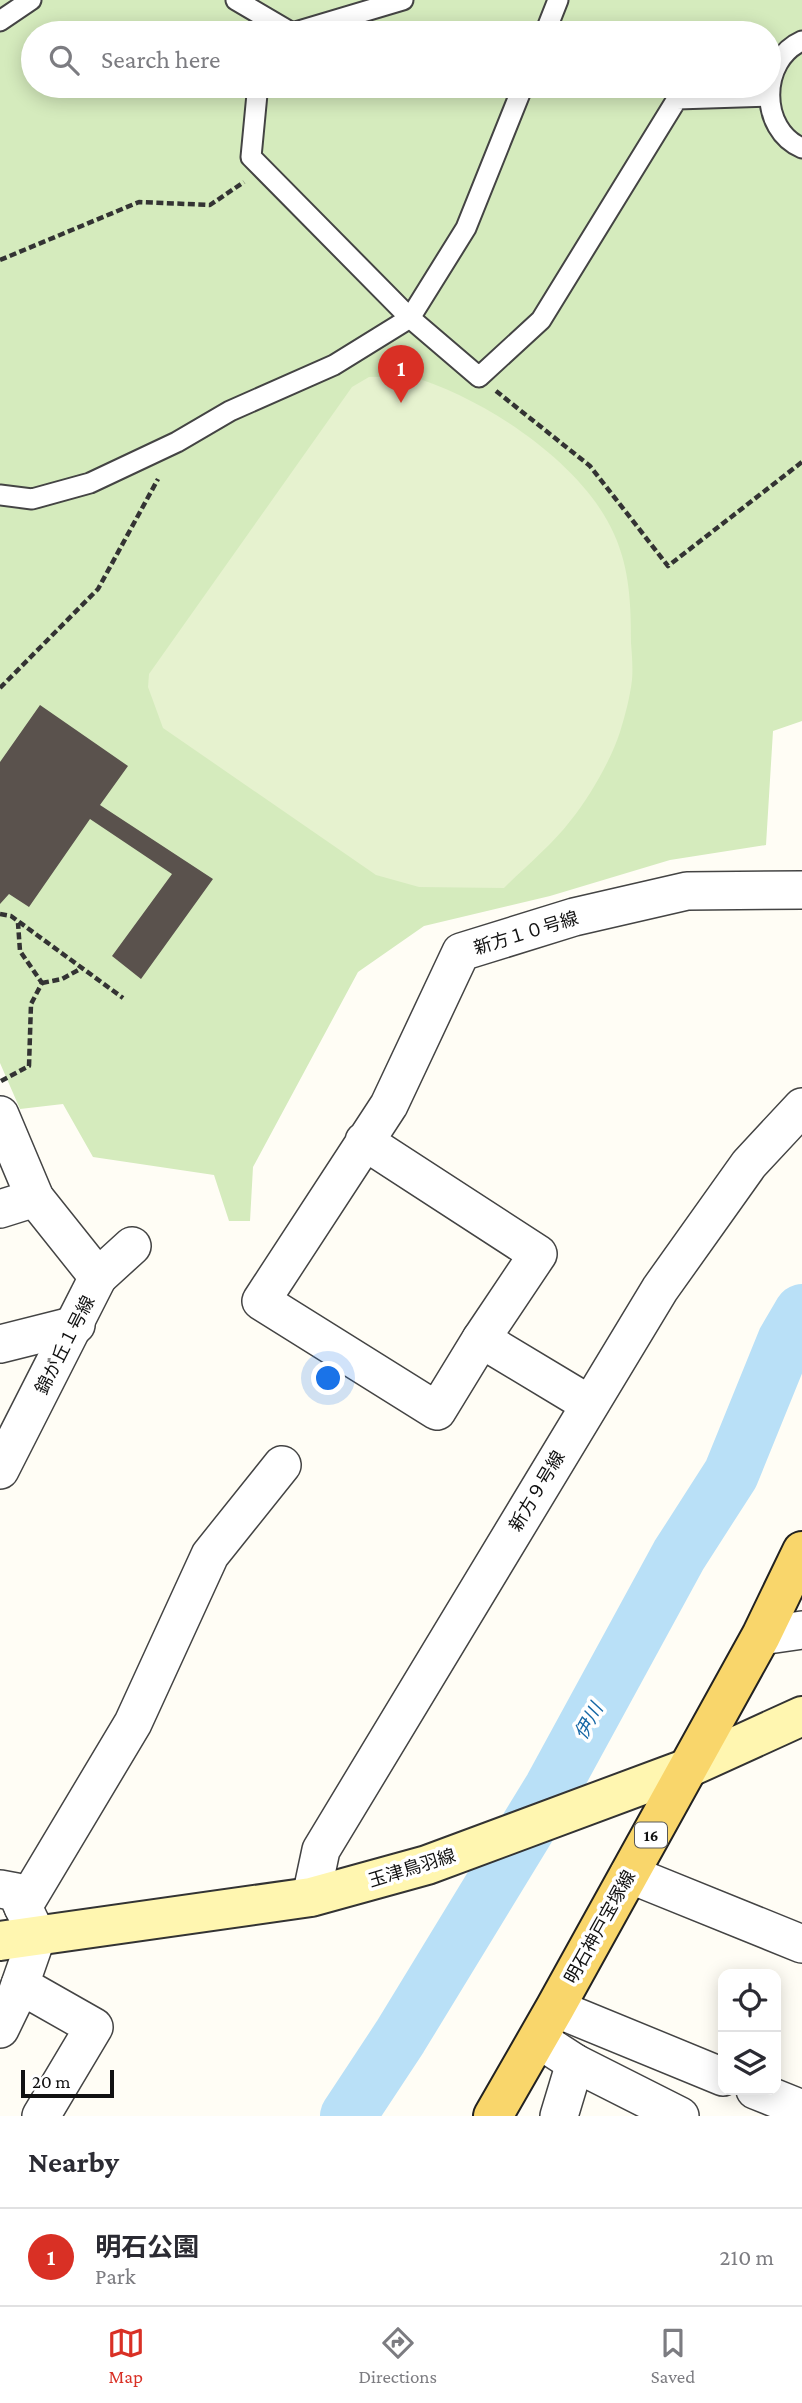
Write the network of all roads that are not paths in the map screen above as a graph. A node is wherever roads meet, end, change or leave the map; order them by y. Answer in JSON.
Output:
{"nodes":[{"id":1,"x":32,"y":0,"type":"edge"},
{"id":2,"x":236,"y":0,"type":"edge"},
{"id":3,"x":403,"y":0,"type":"edge"},
{"id":4,"x":558,"y":0,"type":"edge"},
{"id":5,"x":0,"y":21,"type":"edge"},
{"id":6,"x":272,"y":21,"type":"edge"},
{"id":7,"x":332,"y":21,"type":"edge"},
{"id":8,"x":550,"y":21,"type":"edge"},
{"id":9,"x":802,"y":41,"type":"edge"},
{"id":10,"x":781,"y":57,"type":"edge"},
{"id":11,"x":257,"y":98,"type":"edge"},
{"id":12,"x":518,"y":98,"type":"edge"},
{"id":13,"x":708,"y":98,"type":"edge"},
{"id":14,"x":769,"y":98,"type":"edge"},
{"id":15,"x":802,"y":148,"type":"edge"},
{"id":16,"x":410,"y":318,"type":"junction"},
{"id":17,"x":0,"y":495,"type":"edge"},
{"id":18,"x":802,"y":890,"type":"edge"},
{"id":19,"x":802,"y":1107,"type":"edge"},
{"id":20,"x":0,"y":1115,"type":"edge"},
{"id":21,"x":364,"y":1141,"type":"junction"},
{"id":22,"x":35,"y":1198,"type":"junction"},
{"id":23,"x":0,"y":1209,"type":"edge"},
{"id":24,"x":132,"y":1246,"type":"dead end"},
{"id":25,"x":98,"y":1277,"type":"junction"},
{"id":26,"x":76,"y":1325,"type":"junction"},
{"id":27,"x":481,"y":1339,"type":"junction"},
{"id":28,"x":0,"y":1344,"type":"edge"},
{"id":29,"x":589,"y":1405,"type":"junction"},
{"id":30,"x":282,"y":1465,"type":"dead end"},
{"id":31,"x":0,"y":1470,"type":"edge"},
{"id":32,"x":802,"y":1551,"type":"edge"},
{"id":33,"x":802,"y":1630,"type":"edge"},
{"id":34,"x":761,"y":1636,"type":"junction"},
{"id":35,"x":802,"y":1716,"type":"edge"},
{"id":36,"x":688,"y":1768,"type":"junction"},
{"id":37,"x":629,"y":1874,"type":"junction"},
{"id":38,"x":311,"y":1897,"type":"junction"},
{"id":39,"x":15,"y":1918,"type":"edge"},
{"id":40,"x":802,"y":1944,"type":"edge"},
{"id":41,"x":20,"y":1985,"type":"junction"},
{"id":42,"x":546,"y":2024,"type":"junction"},
{"id":43,"x":0,"y":2029,"type":"edge"},
{"id":44,"x":575,"y":2063,"type":"junction"},
{"id":45,"x":718,"y":2076,"type":"edge"},
{"id":46,"x":767,"y":2095,"type":"edge"},
{"id":47,"x":802,"y":2109,"type":"edge"},
{"id":48,"x":41,"y":2116,"type":"edge"},
{"id":49,"x":493,"y":2116,"type":"edge"},
{"id":50,"x":559,"y":2116,"type":"edge"},
{"id":51,"x":680,"y":2116,"type":"edge"}],
"edges":[{"from":1,"to":5,"type":"lane"},
{"from":2,"to":6,"type":"lane"},
{"from":3,"to":7,"type":"lane"},
{"from":4,"to":8,"type":"lane"},
{"from":9,"to":10,"type":"lane"},
{"from":11,"to":16,"type":"lane"},
{"from":12,"to":16,"type":"lane"},
{"from":13,"to":16,"type":"lane"},
{"from":14,"to":15,"type":"lane"},
{"from":16,"to":17,"type":"lane"},
{"from":18,"to":21,"type":"street","name":"新方１０号線"},
{"from":19,"to":29,"type":"street","name":"新方９号線"},
{"from":20,"to":22,"type":"street","name":"錦が丘１号線"},
{"from":21,"to":27,"type":"street"},
{"from":21,"to":27,"type":"street","name":"新方１０号線"},
{"from":22,"to":23,"type":"street"},
{"from":22,"to":25,"type":"street","name":"錦が丘１号線"},
{"from":24,"to":25,"type":"street"},
{"from":25,"to":26,"type":"street","name":"錦が丘１号線"},
{"from":26,"to":28,"type":"street"},
{"from":26,"to":31,"type":"street","name":"錦が丘１号線"},
{"from":27,"to":29,"type":"street"},
{"from":29,"to":38,"type":"street","name":"新方９号線"},
{"from":30,"to":39,"type":"street"},
{"from":32,"to":34,"type":"main road","name":"明石神戸宝塚線","number":"16"},
{"from":33,"to":34,"type":"street"},
{"from":34,"to":36,"type":"main road","name":"明石神戸宝塚線","number":"16"},
{"from":35,"to":36,"type":"street","name":"玉津鳥羽線"},
{"from":36,"to":37,"type":"main road","name":"明石神戸宝塚線","number":"16"},
{"from":36,"to":38,"type":"street","name":"玉津鳥羽線"},
{"from":37,"to":40,"type":"street"},
{"from":37,"to":42,"type":"main road","name":"明石神戸宝塚線","number":"16"},
{"from":38,"to":39,"type":"street","name":"玉津鳥羽線"},
{"from":39,"to":41,"type":"street"},
{"from":41,"to":43,"type":"street"},
{"from":41,"to":48,"type":"street"},
{"from":42,"to":44,"type":"street"},
{"from":42,"to":45,"type":"street"},
{"from":42,"to":49,"type":"main road","name":"明石神戸宝塚線","number":"16"},
{"from":44,"to":50,"type":"street"},
{"from":44,"to":51,"type":"street"},
{"from":46,"to":47,"type":"street"}]}
